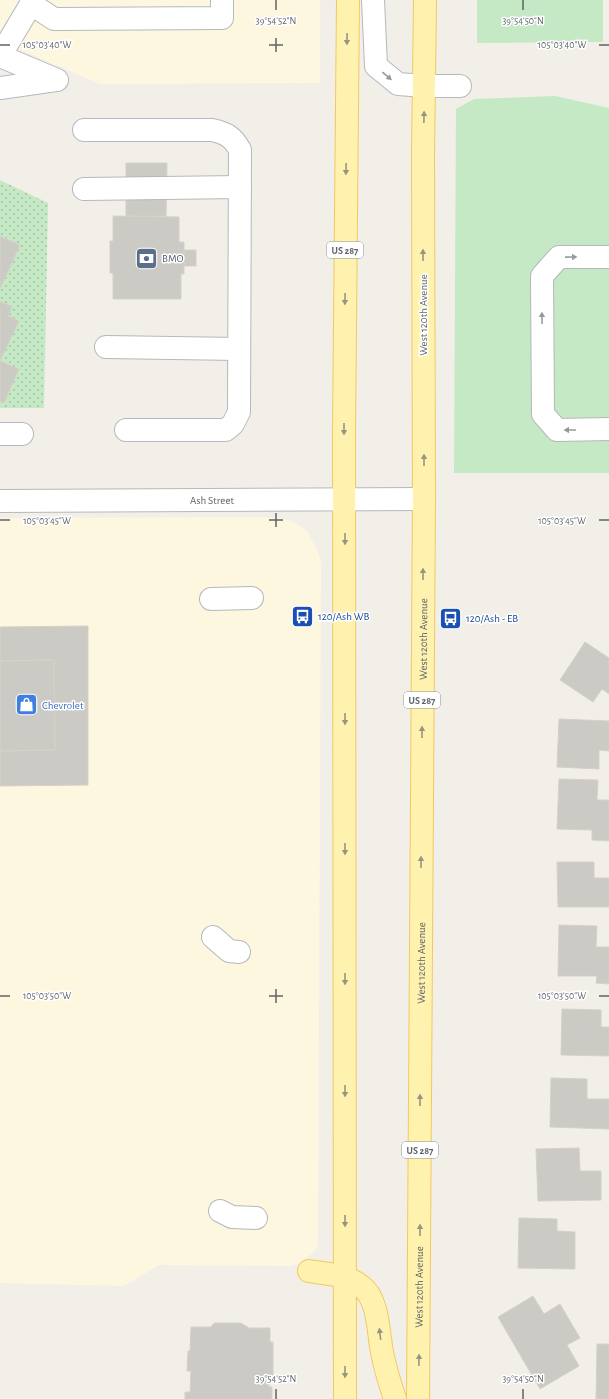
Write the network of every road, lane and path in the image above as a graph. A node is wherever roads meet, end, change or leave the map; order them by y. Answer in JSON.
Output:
{"nodes":[{"id":1,"x":222,"y":0,"type":"edge"},
{"id":2,"x":348,"y":0,"type":"edge"},
{"id":3,"x":373,"y":0,"type":"edge"},
{"id":4,"x":425,"y":0,"type":"edge"},
{"id":5,"x":31,"y":2,"type":"edge"},
{"id":6,"x":0,"y":56,"type":"edge"},
{"id":7,"x":425,"y":86,"type":"junction"},
{"id":8,"x":460,"y":86,"type":"dead end"},
{"id":9,"x":0,"y":88,"type":"edge"},
{"id":10,"x":84,"y":130,"type":"dead end"},
{"id":11,"x":240,"y":187,"type":"junction"},
{"id":12,"x":84,"y":189,"type":"dead end"},
{"id":13,"x":609,"y":257,"type":"edge"},
{"id":14,"x":106,"y":346,"type":"dead end"},
{"id":15,"x":239,"y":349,"type":"junction"},
{"id":16,"x":609,"y":429,"type":"edge"},
{"id":17,"x":126,"y":430,"type":"dead end"},
{"id":18,"x":0,"y":434,"type":"edge"},
{"id":19,"x":22,"y":434,"type":"dead end"},
{"id":20,"x":424,"y":499,"type":"junction"},
{"id":21,"x":345,"y":500,"type":"junction"},
{"id":22,"x":0,"y":501,"type":"edge"},
{"id":23,"x":252,"y":598,"type":"dead end"},
{"id":24,"x":211,"y":599,"type":"dead end"},
{"id":25,"x":213,"y":937,"type":"dead end"},
{"id":26,"x":239,"y":952,"type":"dead end"},
{"id":27,"x":220,"y":1211,"type":"dead end"},
{"id":28,"x":256,"y":1218,"type":"dead end"},
{"id":29,"x":309,"y":1272,"type":"dead end"},
{"id":30,"x":345,"y":1277,"type":"junction"},
{"id":31,"x":345,"y":1399,"type":"edge"},
{"id":32,"x":395,"y":1399,"type":"edge"},
{"id":33,"x":418,"y":1399,"type":"edge"}],
"edges":[{"from":1,"to":5,"type":"street"},
{"from":2,"to":21,"type":"main road","number":"US 287","one_way":true},
{"from":3,"to":7,"type":"street","one_way":true},
{"from":4,"to":7,"type":"main road","name":"West 120th Avenue","number":"US 287"},
{"from":5,"to":6,"type":"street"},
{"from":6,"to":9,"type":"street"},
{"from":7,"to":8,"type":"street"},
{"from":20,"to":7,"type":"main road","name":"West 120th Avenue","number":"US 287","one_way":true},
{"from":10,"to":11,"type":"street"},
{"from":11,"to":12,"type":"street"},
{"from":11,"to":15,"type":"street"},
{"from":16,"to":13,"type":"street","one_way":true},
{"from":14,"to":15,"type":"street"},
{"from":15,"to":17,"type":"street"},
{"from":18,"to":19,"type":"street"},
{"from":20,"to":21,"type":"street","name":"Ash Street"},
{"from":33,"to":20,"type":"main road","name":"West 120th Avenue","number":"US 287","one_way":true},
{"from":21,"to":22,"type":"street","name":"Ash Street"},
{"from":21,"to":30,"type":"main road","number":"US 287","one_way":true},
{"from":23,"to":24,"type":"street"},
{"from":25,"to":26,"type":"street"},
{"from":27,"to":28,"type":"street"},
{"from":29,"to":30,"type":"main road"},
{"from":30,"to":31,"type":"main road","number":"US 287","one_way":true},
{"from":32,"to":30,"type":"main road","one_way":true}]}
